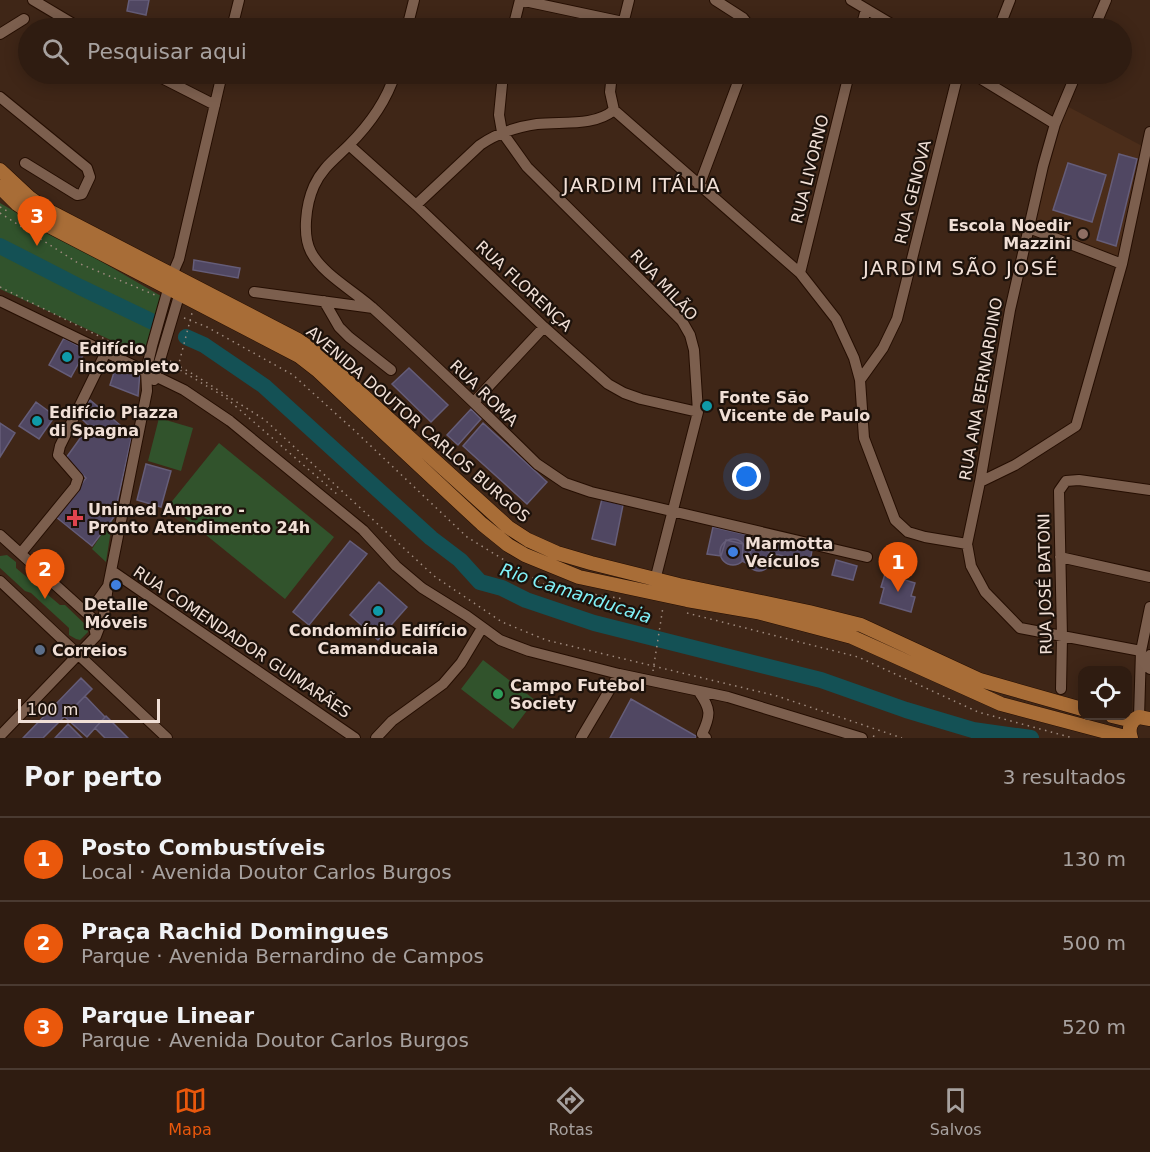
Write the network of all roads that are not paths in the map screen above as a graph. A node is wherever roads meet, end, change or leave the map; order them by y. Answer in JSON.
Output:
{"nodes":[{"id":1,"x":33,"y":0,"type":"edge"},
{"id":2,"x":239,"y":0,"type":"edge"},
{"id":3,"x":414,"y":0,"type":"edge"},
{"id":4,"x":520,"y":0,"type":"edge"},
{"id":5,"x":629,"y":0,"type":"edge"},
{"id":6,"x":715,"y":0,"type":"edge"},
{"id":7,"x":851,"y":0,"type":"edge"},
{"id":8,"x":1010,"y":0,"type":"edge"},
{"id":9,"x":1106,"y":0,"type":"edge"},
{"id":10,"x":866,"y":9,"type":"junction"},
{"id":11,"x":63,"y":18,"type":"edge"},
{"id":12,"x":234,"y":18,"type":"edge"},
{"id":13,"x":410,"y":18,"type":"edge"},
{"id":14,"x":516,"y":18,"type":"edge"},
{"id":15,"x":593,"y":18,"type":"edge"},
{"id":16,"x":624,"y":18,"type":"edge"},
{"id":17,"x":743,"y":18,"type":"edge"},
{"id":18,"x":864,"y":18,"type":"edge"},
{"id":19,"x":881,"y":18,"type":"edge"},
{"id":20,"x":1003,"y":18,"type":"edge"},
{"id":21,"x":1098,"y":18,"type":"edge"},
{"id":22,"x":18,"y":23,"type":"edge"},
{"id":23,"x":0,"y":34,"type":"edge"},
{"id":24,"x":174,"y":84,"type":"edge"},
{"id":25,"x":220,"y":84,"type":"edge"},
{"id":26,"x":392,"y":84,"type":"edge"},
{"id":27,"x":502,"y":84,"type":"edge"},
{"id":28,"x":611,"y":84,"type":"edge"},
{"id":29,"x":737,"y":84,"type":"edge"},
{"id":30,"x":847,"y":84,"type":"edge"},
{"id":31,"x":956,"y":84,"type":"edge"},
{"id":32,"x":992,"y":84,"type":"edge"},
{"id":33,"x":1072,"y":84,"type":"edge"},
{"id":34,"x":0,"y":97,"type":"edge"},
{"id":35,"x":215,"y":105,"type":"junction"},
{"id":36,"x":614,"y":110,"type":"junction"},
{"id":37,"x":1055,"y":124,"type":"junction"},
{"id":38,"x":502,"y":132,"type":"junction"},
{"id":39,"x":1150,"y":132,"type":"edge"},
{"id":40,"x":349,"y":145,"type":"junction"},
{"id":41,"x":25,"y":163,"type":"dead end"},
{"id":42,"x":0,"y":170,"type":"edge"},
{"id":43,"x":699,"y":186,"type":"junction"},
{"id":44,"x":0,"y":187,"type":"edge"},
{"id":45,"x":416,"y":205,"type":"junction"},
{"id":46,"x":1029,"y":228,"type":"junction"},
{"id":47,"x":1122,"y":264,"type":"junction"},
{"id":48,"x":800,"y":273,"type":"junction"},
{"id":49,"x":177,"y":277,"type":"junction"},
{"id":50,"x":254,"y":292,"type":"dead end"},
{"id":51,"x":172,"y":297,"type":"junction"},
{"id":52,"x":0,"y":301,"type":"edge"},
{"id":53,"x":324,"y":301,"type":"junction"},
{"id":54,"x":373,"y":308,"type":"junction"},
{"id":55,"x":544,"y":327,"type":"junction"},
{"id":56,"x":106,"y":352,"type":"junction"},
{"id":57,"x":391,"y":370,"type":"dead end"},
{"id":58,"x":151,"y":373,"type":"junction"},
{"id":59,"x":860,"y":380,"type":"junction"},
{"id":60,"x":474,"y":402,"type":"junction"},
{"id":61,"x":698,"y":412,"type":"junction"},
{"id":62,"x":980,"y":482,"type":"junction"},
{"id":63,"x":1150,"y":490,"type":"edge"},
{"id":64,"x":672,"y":512,"type":"junction"},
{"id":65,"x":0,"y":535,"type":"edge"},
{"id":66,"x":967,"y":544,"type":"junction"},
{"id":67,"x":0,"y":545,"type":"edge"},
{"id":68,"x":17,"y":549,"type":"junction"},
{"id":69,"x":867,"y":557,"type":"dead end"},
{"id":70,"x":1060,"y":557,"type":"junction"},
{"id":71,"x":112,"y":571,"type":"junction"},
{"id":72,"x":1150,"y":577,"type":"edge"},
{"id":73,"x":0,"y":581,"type":"edge"},
{"id":74,"x":108,"y":586,"type":"junction"},
{"id":75,"x":654,"y":586,"type":"junction"},
{"id":76,"x":1150,"y":608,"type":"edge"},
{"id":77,"x":84,"y":609,"type":"junction"},
{"id":78,"x":482,"y":628,"type":"junction"},
{"id":79,"x":96,"y":636,"type":"junction"},
{"id":80,"x":1062,"y":637,"type":"junction"},
{"id":81,"x":79,"y":653,"type":"junction"},
{"id":82,"x":1146,"y":653,"type":"edge"},
{"id":83,"x":1150,"y":669,"type":"edge"},
{"id":84,"x":619,"y":674,"type":"junction"},
{"id":85,"x":1061,"y":689,"type":"dead end"},
{"id":86,"x":699,"y":692,"type":"junction"},
{"id":87,"x":1078,"y":708,"type":"edge"},
{"id":88,"x":1140,"y":719,"type":"edge"},
{"id":89,"x":834,"y":729,"type":"junction"},
{"id":90,"x":0,"y":736,"type":"edge"},
{"id":91,"x":865,"y":736,"type":"edge"},
{"id":92,"x":166,"y":738,"type":"edge"},
{"id":93,"x":355,"y":738,"type":"edge"},
{"id":94,"x":376,"y":738,"type":"edge"},
{"id":95,"x":581,"y":738,"type":"edge"},
{"id":96,"x":706,"y":738,"type":"edge"},
{"id":97,"x":825,"y":738,"type":"edge"},
{"id":98,"x":1130,"y":738,"type":"edge"}],
"edges":[{"from":1,"to":11,"type":"street"},
{"from":2,"to":12,"type":"street"},
{"from":3,"to":13,"type":"street"},
{"from":4,"to":14,"type":"street"},
{"from":4,"to":15,"type":"street"},
{"from":5,"to":16,"type":"street"},
{"from":6,"to":17,"type":"street"},
{"from":7,"to":10,"type":"street"},
{"from":8,"to":20,"type":"street"},
{"from":9,"to":21,"type":"street"},
{"from":10,"to":18,"type":"street"},
{"from":10,"to":19,"type":"street"},
{"from":22,"to":23,"type":"street"},
{"from":24,"to":35,"type":"street"},
{"from":25,"to":35,"type":"street"},
{"from":26,"to":40,"type":"street","name":"RUA ROMA"},
{"from":27,"to":38,"type":"street"},
{"from":28,"to":36,"type":"street"},
{"from":29,"to":43,"type":"street"},
{"from":30,"to":48,"type":"street","name":"RUA LIVORNO"},
{"from":31,"to":59,"type":"street","name":"RUA GENOVA"},
{"from":32,"to":37,"type":"street"},
{"from":33,"to":37,"type":"street","name":"RUA ANA BERNARDINO"},
{"from":34,"to":41,"type":"street"},
{"from":35,"to":49,"type":"street"},
{"from":36,"to":38,"type":"street"},
{"from":36,"to":43,"type":"street"},
{"from":37,"to":46,"type":"street","name":"RUA ANA BERNARDINO"},
{"from":38,"to":45,"type":"street"},
{"from":38,"to":61,"type":"street","name":"RUA MILÃO"},
{"from":39,"to":47,"type":"street"},
{"from":40,"to":45,"type":"street","name":"RUA FLORENÇA"},
{"from":40,"to":54,"type":"street","name":"RUA ROMA"},
{"from":42,"to":49,"type":"main road","name":"AVENIDA DOUTOR CARLOS BURGOS"},
{"from":43,"to":48,"type":"street"},
{"from":44,"to":51,"type":"main road","name":"AVENIDA DOUTOR CARLOS BURGOS"},
{"from":45,"to":55,"type":"street","name":"RUA FLORENÇA"},
{"from":46,"to":47,"type":"street"},
{"from":46,"to":62,"type":"street","name":"RUA ANA BERNARDINO"},
{"from":47,"to":62,"type":"street"},
{"from":48,"to":59,"type":"street"},
{"from":49,"to":51,"type":"street"},
{"from":49,"to":75,"type":"main road","name":"AVENIDA DOUTOR CARLOS BURGOS"},
{"from":50,"to":53,"type":"street"},
{"from":51,"to":58,"type":"street"},
{"from":51,"to":58,"type":"street"},
{"from":51,"to":75,"type":"main road","name":"AVENIDA DOUTOR CARLOS BURGOS"},
{"from":52,"to":56,"type":"street"},
{"from":53,"to":54,"type":"street"},
{"from":53,"to":57,"type":"street"},
{"from":54,"to":60,"type":"street","name":"RUA ROMA"},
{"from":55,"to":60,"type":"street"},
{"from":55,"to":61,"type":"street","name":"RUA FLORENÇA"},
{"from":56,"to":58,"type":"street"},
{"from":56,"to":68,"type":"street"},
{"from":58,"to":71,"type":"street"},
{"from":58,"to":78,"type":"street"},
{"from":59,"to":66,"type":"street"},
{"from":60,"to":64,"type":"street","name":"RUA ROMA"},
{"from":61,"to":64,"type":"street","name":"RUA MILÃO"},
{"from":62,"to":66,"type":"street","name":"RUA ANA BERNARDINO"},
{"from":63,"to":70,"type":"street","name":"RUA JOSÉ BATONI"},
{"from":64,"to":69,"type":"street","name":"RUA ROMA"},
{"from":64,"to":75,"type":"street","name":"RUA MILÃO"},
{"from":65,"to":68,"type":"street"},
{"from":66,"to":80,"type":"street","name":"RUA ANA BERNARDINO"},
{"from":67,"to":68,"type":"street"},
{"from":68,"to":77,"type":"street"},
{"from":70,"to":72,"type":"street"},
{"from":70,"to":80,"type":"street","name":"RUA JOSÉ BATONI"},
{"from":71,"to":74,"type":"street"},
{"from":71,"to":93,"type":"street","name":"RUA COMENDADOR GUIMARÃES"},
{"from":73,"to":81,"type":"street"},
{"from":74,"to":77,"type":"street"},
{"from":74,"to":79,"type":"street"},
{"from":75,"to":87,"type":"main road","name":"AVENIDA DOUTOR CARLOS BURGOS"},
{"from":75,"to":98,"type":"main road","name":"AVENIDA DOUTOR CARLOS BURGOS"},
{"from":76,"to":82,"type":"street"},
{"from":77,"to":79,"type":"street"},
{"from":78,"to":84,"type":"street"},
{"from":78,"to":94,"type":"street"},
{"from":79,"to":81,"type":"street"},
{"from":80,"to":82,"type":"street"},
{"from":80,"to":85,"type":"street","name":"RUA JOSÉ BATONI"},
{"from":81,"to":90,"type":"street"},
{"from":81,"to":92,"type":"street"},
{"from":82,"to":83,"type":"street"},
{"from":82,"to":88,"type":"street"},
{"from":84,"to":86,"type":"street"},
{"from":84,"to":95,"type":"street"},
{"from":86,"to":89,"type":"street"},
{"from":86,"to":96,"type":"street"},
{"from":88,"to":98,"type":"main road"},
{"from":89,"to":91,"type":"street"},
{"from":89,"to":97,"type":"street"}]}
